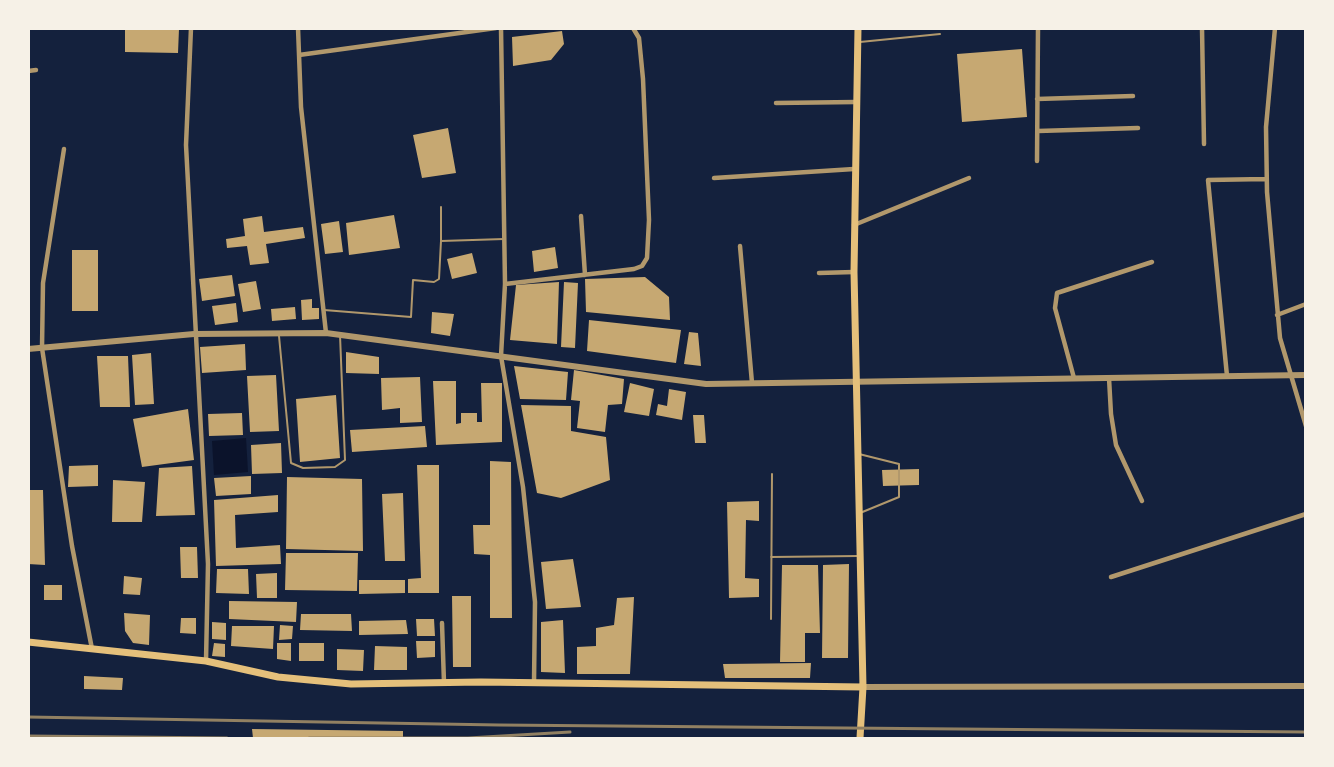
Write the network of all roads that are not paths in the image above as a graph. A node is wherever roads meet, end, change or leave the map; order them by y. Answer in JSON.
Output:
{"nodes":[{"id":1,"x":191,"y":28,"type":"edge"},
{"id":2,"x":298,"y":28,"type":"edge"},
{"id":3,"x":496,"y":28,"type":"edge"},
{"id":4,"x":501,"y":28,"type":"edge"},
{"id":5,"x":633,"y":28,"type":"edge"},
{"id":6,"x":858,"y":28,"type":"edge"},
{"id":7,"x":1038,"y":28,"type":"edge"},
{"id":8,"x":1202,"y":28,"type":"edge"},
{"id":9,"x":1275,"y":28,"type":"edge"},
{"id":10,"x":940,"y":34,"type":"dead end"},
{"id":11,"x":858,"y":43,"type":"junction"},
{"id":12,"x":299,"y":55,"type":"junction"},
{"id":13,"x":28,"y":70,"type":"edge"},
{"id":14,"x":36,"y":70,"type":"dead end"},
{"id":15,"x":1133,"y":96,"type":"dead end"},
{"id":16,"x":1037,"y":99,"type":"junction"},
{"id":17,"x":856,"y":102,"type":"junction"},
{"id":18,"x":776,"y":103,"type":"dead end"},
{"id":19,"x":1138,"y":128,"type":"dead end"},
{"id":20,"x":1038,"y":131,"type":"junction"},
{"id":21,"x":1204,"y":144,"type":"dead end"},
{"id":22,"x":64,"y":149,"type":"dead end"},
{"id":23,"x":1037,"y":161,"type":"dead end"},
{"id":24,"x":854,"y":169,"type":"junction"},
{"id":25,"x":714,"y":178,"type":"dead end"},
{"id":26,"x":969,"y":178,"type":"dead end"},
{"id":27,"x":1266,"y":178,"type":"junction"},
{"id":28,"x":441,"y":207,"type":"dead end"},
{"id":29,"x":581,"y":216,"type":"dead end"},
{"id":30,"x":854,"y":225,"type":"junction"},
{"id":31,"x":504,"y":238,"type":"junction"},
{"id":32,"x":441,"y":241,"type":"junction"},
{"id":33,"x":740,"y":246,"type":"dead end"},
{"id":34,"x":1152,"y":262,"type":"dead end"},
{"id":35,"x":854,"y":272,"type":"junction"},
{"id":36,"x":819,"y":273,"type":"dead end"},
{"id":37,"x":585,"y":275,"type":"junction"},
{"id":38,"x":505,"y":284,"type":"junction"},
{"id":39,"x":1305,"y":304,"type":"edge"},
{"id":40,"x":324,"y":310,"type":"junction"},
{"id":41,"x":1277,"y":315,"type":"junction"},
{"id":42,"x":279,"y":333,"type":"junction"},
{"id":43,"x":326,"y":333,"type":"junction"},
{"id":44,"x":194,"y":334,"type":"junction"},
{"id":45,"x":340,"y":334,"type":"junction"},
{"id":46,"x":42,"y":348,"type":"junction"},
{"id":47,"x":28,"y":349,"type":"edge"},
{"id":48,"x":501,"y":356,"type":"junction"},
{"id":49,"x":1292,"y":375,"type":"junction"},
{"id":50,"x":1305,"y":375,"type":"edge"},
{"id":51,"x":1227,"y":376,"type":"junction"},
{"id":52,"x":1074,"y":378,"type":"junction"},
{"id":53,"x":1109,"y":378,"type":"junction"},
{"id":54,"x":858,"y":381,"type":"junction"},
{"id":55,"x":752,"y":383,"type":"junction"},
{"id":56,"x":1305,"y":426,"type":"edge"},
{"id":57,"x":859,"y":454,"type":"junction"},
{"id":58,"x":772,"y":474,"type":"dead end"},
{"id":59,"x":1142,"y":501,"type":"dead end"},
{"id":60,"x":860,"y":513,"type":"junction"},
{"id":61,"x":1305,"y":514,"type":"edge"},
{"id":62,"x":861,"y":556,"type":"junction"},
{"id":63,"x":771,"y":557,"type":"junction"},
{"id":64,"x":1111,"y":577,"type":"dead end"},
{"id":65,"x":771,"y":619,"type":"dead end"},
{"id":66,"x":442,"y":622,"type":"dead end"},
{"id":67,"x":28,"y":642,"type":"edge"},
{"id":68,"x":92,"y":649,"type":"junction"},
{"id":69,"x":206,"y":661,"type":"junction"},
{"id":70,"x":444,"y":683,"type":"junction"},
{"id":71,"x":534,"y":683,"type":"junction"},
{"id":72,"x":1305,"y":686,"type":"edge"},
{"id":73,"x":863,"y":687,"type":"junction"},
{"id":74,"x":860,"y":738,"type":"edge"}],
"edges":[{"from":1,"to":44,"type":"street"},
{"from":2,"to":12,"type":"street"},
{"from":3,"to":12,"type":"street"},
{"from":4,"to":31,"type":"street"},
{"from":5,"to":37,"type":"street"},
{"from":6,"to":11,"type":"main road"},
{"from":7,"to":16,"type":"street"},
{"from":8,"to":21,"type":"street"},
{"from":9,"to":27,"type":"street"},
{"from":10,"to":11,"type":"lane"},
{"from":11,"to":17,"type":"main road"},
{"from":12,"to":40,"type":"street"},
{"from":13,"to":14,"type":"street"},
{"from":15,"to":16,"type":"street"},
{"from":16,"to":20,"type":"street"},
{"from":17,"to":18,"type":"street"},
{"from":17,"to":24,"type":"main road"},
{"from":19,"to":20,"type":"street"},
{"from":20,"to":23,"type":"street"},
{"from":22,"to":46,"type":"street"},
{"from":24,"to":25,"type":"street"},
{"from":24,"to":30,"type":"main road"},
{"from":26,"to":30,"type":"street"},
{"from":27,"to":41,"type":"street"},
{"from":27,"to":51,"type":"street"},
{"from":28,"to":32,"type":"lane"},
{"from":29,"to":37,"type":"street"},
{"from":30,"to":35,"type":"main road"},
{"from":31,"to":32,"type":"lane"},
{"from":31,"to":38,"type":"street"},
{"from":32,"to":40,"type":"lane"},
{"from":33,"to":55,"type":"street"},
{"from":34,"to":52,"type":"street"},
{"from":35,"to":36,"type":"street"},
{"from":35,"to":54,"type":"main road"},
{"from":37,"to":38,"type":"street"},
{"from":38,"to":48,"type":"street"},
{"from":39,"to":41,"type":"street"},
{"from":40,"to":43,"type":"street"},
{"from":41,"to":49,"type":"street"},
{"from":42,"to":43,"type":"street"},
{"from":42,"to":44,"type":"street"},
{"from":42,"to":45,"type":"lane"},
{"from":43,"to":45,"type":"street"},
{"from":44,"to":46,"type":"street"},
{"from":44,"to":69,"type":"street"},
{"from":45,"to":48,"type":"street"},
{"from":46,"to":47,"type":"street"},
{"from":46,"to":68,"type":"street"},
{"from":48,"to":55,"type":"street"},
{"from":48,"to":71,"type":"street"},
{"from":49,"to":50,"type":"street"},
{"from":49,"to":51,"type":"street"},
{"from":49,"to":56,"type":"street"},
{"from":51,"to":53,"type":"street"},
{"from":52,"to":53,"type":"street"},
{"from":52,"to":54,"type":"street"},
{"from":53,"to":59,"type":"street"},
{"from":54,"to":55,"type":"street"},
{"from":54,"to":57,"type":"main road"},
{"from":57,"to":60,"type":"main road"},
{"from":57,"to":60,"type":"lane"},
{"from":58,"to":63,"type":"lane"},
{"from":60,"to":62,"type":"main road"},
{"from":61,"to":64,"type":"street"},
{"from":62,"to":63,"type":"lane"},
{"from":62,"to":73,"type":"main road"},
{"from":63,"to":65,"type":"lane"},
{"from":66,"to":70,"type":"street"},
{"from":67,"to":68,"type":"main road"},
{"from":68,"to":69,"type":"main road"},
{"from":69,"to":70,"type":"main road"},
{"from":70,"to":71,"type":"main road"},
{"from":71,"to":73,"type":"main road"},
{"from":72,"to":73,"type":"street"},
{"from":73,"to":74,"type":"main road"}]}
